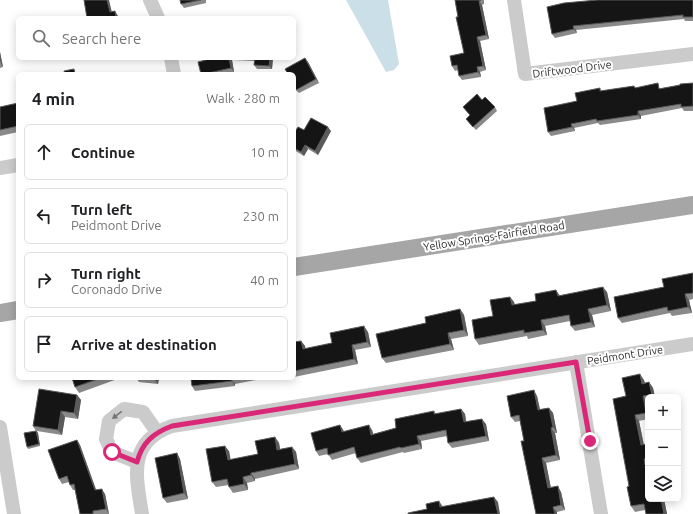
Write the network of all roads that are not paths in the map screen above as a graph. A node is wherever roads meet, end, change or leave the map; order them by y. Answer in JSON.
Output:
{"nodes":[{"id":1,"x":150,"y":0,"type":"edge"},
{"id":2,"x":514,"y":0,"type":"edge"},
{"id":3,"x":157,"y":16,"type":"edge"},
{"id":4,"x":693,"y":54,"type":"edge"},
{"id":5,"x":171,"y":60,"type":"edge"},
{"id":6,"x":174,"y":72,"type":"edge"},
{"id":7,"x":16,"y":165,"type":"edge"},
{"id":8,"x":0,"y":168,"type":"edge"},
{"id":9,"x":693,"y":205,"type":"edge"},
{"id":10,"x":296,"y":267,"type":"edge"},
{"id":11,"x":16,"y":310,"type":"edge"},
{"id":12,"x":0,"y":313,"type":"edge"},
{"id":13,"x":693,"y":344,"type":"edge"},
{"id":14,"x":576,"y":362,"type":"junction"},
{"id":15,"x":0,"y":427,"type":"edge"},
{"id":16,"x":157,"y":432,"type":"junction"},
{"id":17,"x":138,"y":457,"type":"junction"},
{"id":18,"x":4,"y":474,"type":"edge"},
{"id":19,"x":14,"y":514,"type":"edge"},
{"id":20,"x":142,"y":514,"type":"edge"},
{"id":21,"x":601,"y":514,"type":"edge"}],
"edges":[{"from":1,"to":3,"type":"street"},
{"from":2,"to":4,"type":"street","name":"Driftwood Drive"},
{"from":5,"to":6,"type":"street"},
{"from":7,"to":8,"type":"street"},
{"from":9,"to":10,"type":"main road","name":"Yellow Springs-Fairfield Road"},
{"from":11,"to":12,"type":"main road"},
{"from":13,"to":14,"type":"street","name":"Peidmont Drive"},
{"from":14,"to":16,"type":"street","name":"Peidmont Drive"},
{"from":14,"to":21,"type":"street"},
{"from":15,"to":18,"type":"street"},
{"from":16,"to":17,"type":"street","name":"Peidmont Drive"},
{"from":16,"to":17,"type":"street","one_way":true},
{"from":17,"to":20,"type":"street"},
{"from":18,"to":19,"type":"street"}]}
